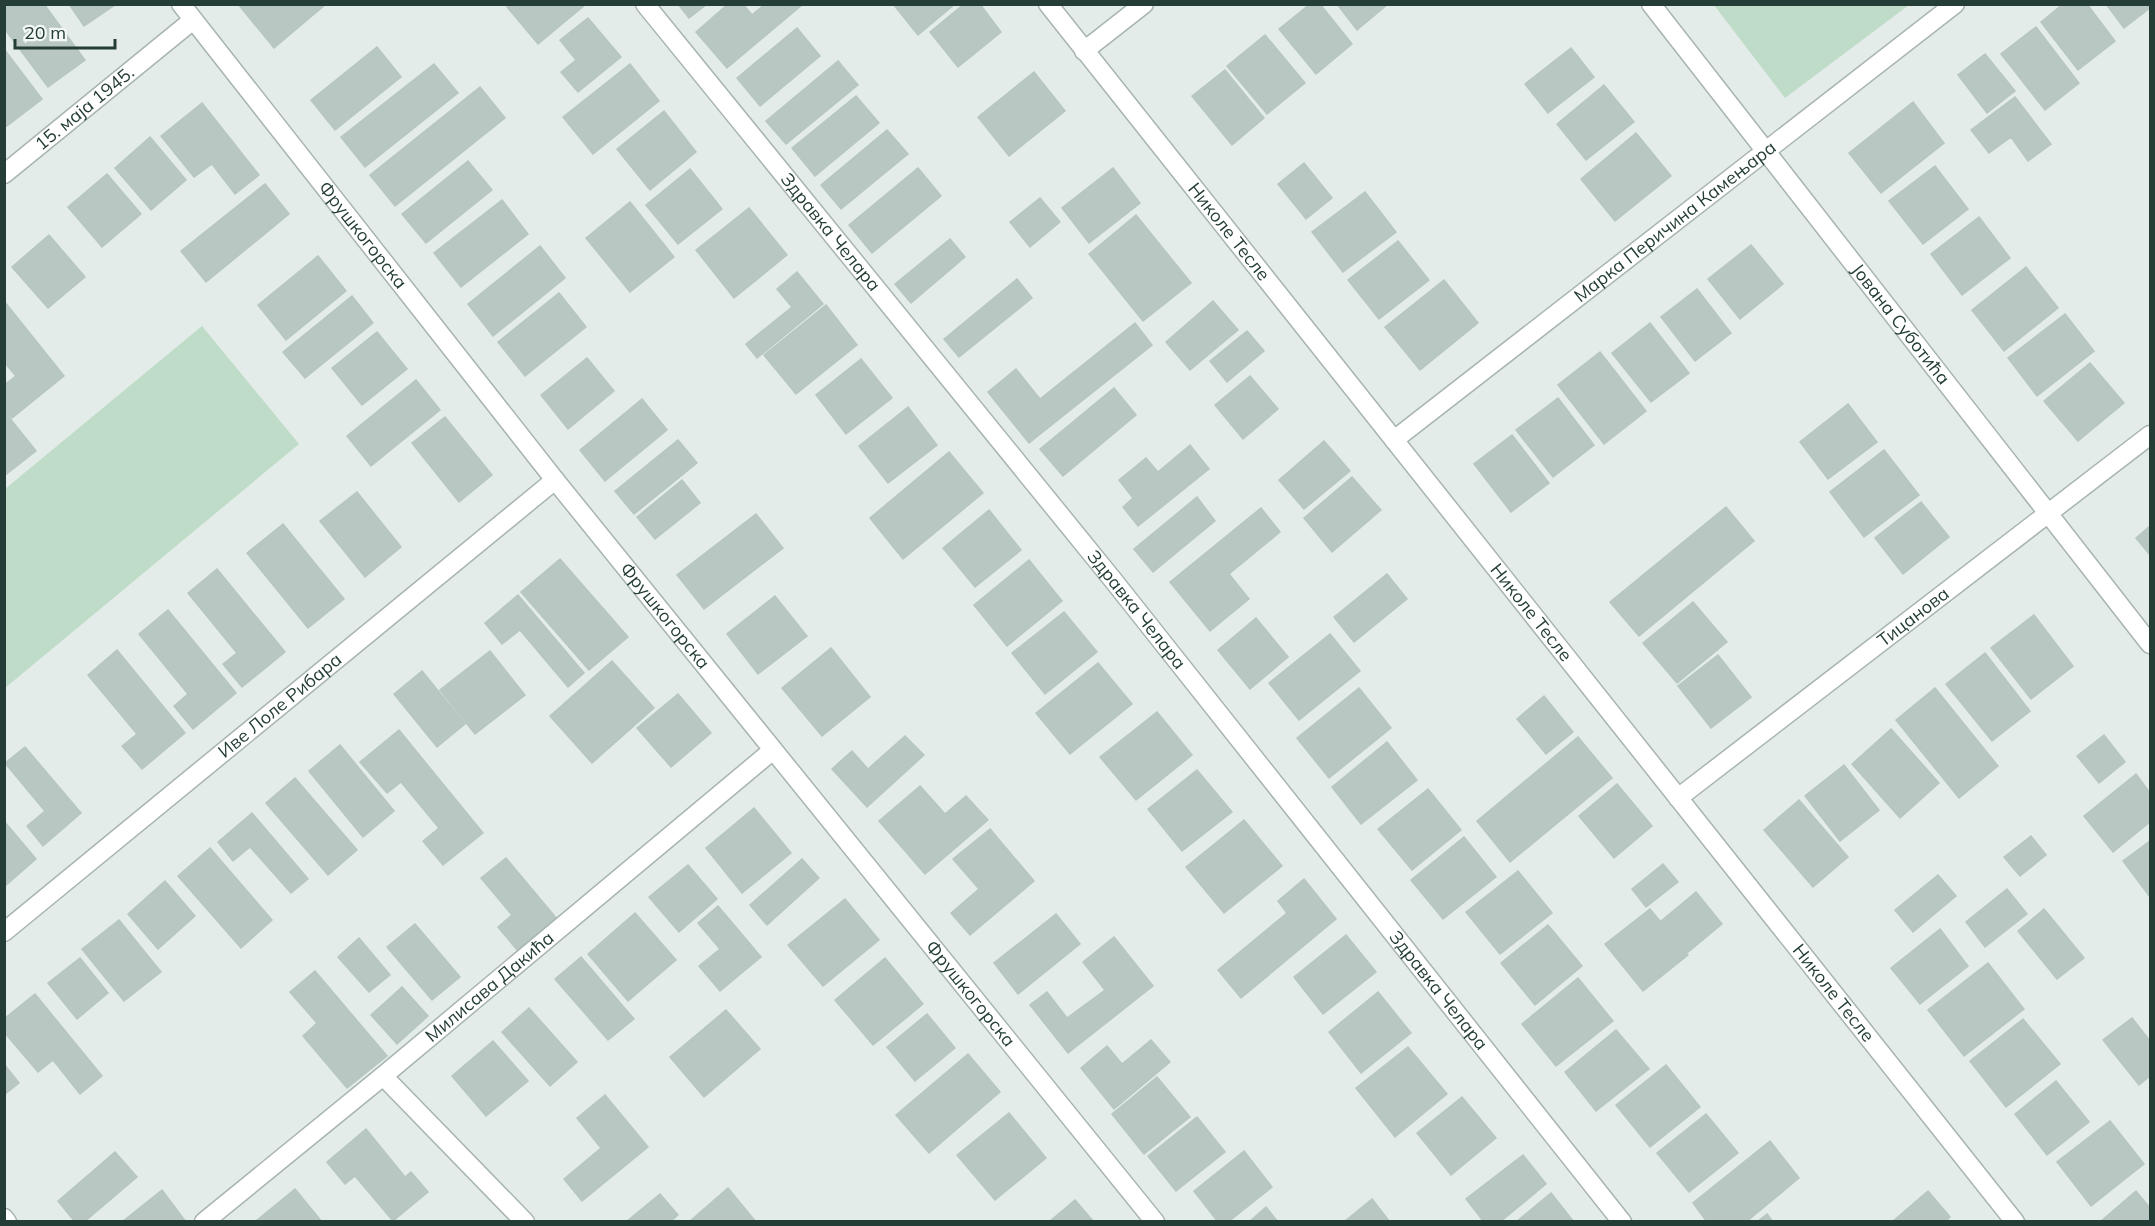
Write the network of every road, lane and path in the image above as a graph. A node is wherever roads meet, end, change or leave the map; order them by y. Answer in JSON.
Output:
{"nodes":[{"id":1,"x":181,"y":4,"type":"edge"},
{"id":2,"x":645,"y":4,"type":"edge"},
{"id":3,"x":1047,"y":4,"type":"edge"},
{"id":4,"x":1144,"y":4,"type":"edge"},
{"id":5,"x":1651,"y":4,"type":"edge"},
{"id":6,"x":1955,"y":4,"type":"edge"},
{"id":7,"x":193,"y":20,"type":"junction"},
{"id":8,"x":1084,"y":51,"type":"junction"},
{"id":9,"x":1767,"y":151,"type":"junction"},
{"id":10,"x":4,"y":174,"type":"edge"},
{"id":11,"x":2151,"y":435,"type":"edge"},
{"id":12,"x":1394,"y":440,"type":"junction"},
{"id":13,"x":555,"y":480,"type":"junction"},
{"id":14,"x":2050,"y":513,"type":"junction"},
{"id":15,"x":2151,"y":644,"type":"edge"},
{"id":16,"x":773,"y":750,"type":"junction"},
{"id":17,"x":1678,"y":798,"type":"junction"},
{"id":18,"x":4,"y":932,"type":"edge"},
{"id":19,"x":384,"y":1076,"type":"junction"},
{"id":20,"x":204,"y":1221,"type":"edge"},
{"id":21,"x":525,"y":1221,"type":"edge"},
{"id":22,"x":1155,"y":1221,"type":"edge"},
{"id":23,"x":1622,"y":1221,"type":"edge"},
{"id":24,"x":2015,"y":1221,"type":"edge"}],
"edges":[{"from":1,"to":7,"type":"street","name":"Фрушкогорска"},
{"from":2,"to":23,"type":"street","name":"Здравка Челара"},
{"from":3,"to":8,"type":"street","name":"Николе Тесле"},
{"from":4,"to":8,"type":"street"},
{"from":5,"to":9,"type":"street","name":"Јована Суботића"},
{"from":6,"to":9,"type":"street","name":"Марка Перичина Камењара"},
{"from":7,"to":10,"type":"street","name":"15. маја 1945."},
{"from":7,"to":13,"type":"street","name":"Фрушкогорска"},
{"from":8,"to":12,"type":"street","name":"Николе Тесле"},
{"from":9,"to":12,"type":"street","name":"Марка Перичина Камењара"},
{"from":9,"to":14,"type":"street","name":"Јована Суботића"},
{"from":11,"to":14,"type":"street","name":"Тицанова"},
{"from":12,"to":17,"type":"street","name":"Николе Тесле"},
{"from":13,"to":16,"type":"street","name":"Фрушкогорска"},
{"from":13,"to":18,"type":"street","name":"Иве Лоле Рибара"},
{"from":14,"to":15,"type":"street","name":"Јована Суботића"},
{"from":14,"to":17,"type":"street","name":"Тицанова"},
{"from":16,"to":19,"type":"street","name":"Милисава Дакића"},
{"from":16,"to":22,"type":"street","name":"Фрушкогорска"},
{"from":17,"to":24,"type":"street","name":"Николе Тесле"},
{"from":19,"to":20,"type":"street","name":"Милисава Дакића"},
{"from":19,"to":21,"type":"street"}]}
